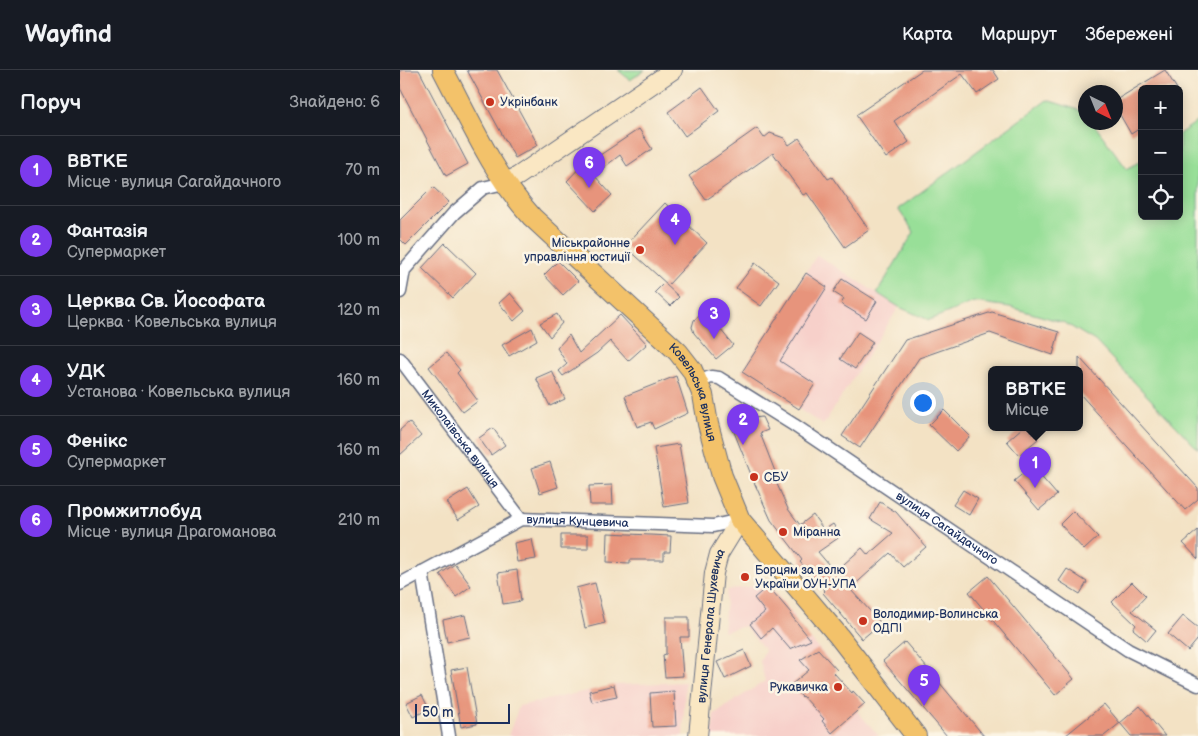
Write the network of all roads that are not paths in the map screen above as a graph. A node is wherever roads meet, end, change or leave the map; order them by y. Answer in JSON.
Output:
{"nodes":[{"id":1,"x":443,"y":70,"type":"edge"},
{"id":2,"x":673,"y":70,"type":"edge"},
{"id":3,"x":504,"y":183,"type":"junction"},
{"id":4,"x":402,"y":271,"type":"edge"},
{"id":5,"x":400,"y":292,"type":"edge"},
{"id":6,"x":400,"y":360,"type":"edge"},
{"id":7,"x":697,"y":382,"type":"junction"},
{"id":8,"x":521,"y":519,"type":"junction"},
{"id":9,"x":740,"y":520,"type":"junction"},
{"id":10,"x":422,"y":572,"type":"junction"},
{"id":11,"x":400,"y":584,"type":"edge"},
{"id":12,"x":1198,"y":685,"type":"edge"},
{"id":13,"x":449,"y":736,"type":"edge"},
{"id":14,"x":698,"y":736,"type":"edge"},
{"id":15,"x":916,"y":736,"type":"edge"}],
"edges":[{"from":1,"to":3,"type":"main road","name":"Ковельська вулиця"},
{"from":2,"to":3,"type":"street"},
{"from":3,"to":4,"type":"street"},
{"from":3,"to":7,"type":"main road","name":"Ковельська вулиця"},
{"from":4,"to":5,"type":"street"},
{"from":6,"to":8,"type":"street","name":"Миколаївська вулиця"},
{"from":7,"to":9,"type":"main road","name":"Ковельська вулиця"},
{"from":7,"to":12,"type":"street","name":"вулиця Сагайдачного"},
{"from":8,"to":9,"type":"street","name":"вулиця Кунцевича"},
{"from":8,"to":10,"type":"street","name":"вулиця Кунцевича"},
{"from":9,"to":14,"type":"street","name":"вулиця Генерала Шухевича"},
{"from":9,"to":15,"type":"main road","name":"Ковельська вулиця"},
{"from":10,"to":11,"type":"street","name":"вулиця Кунцевича"},
{"from":10,"to":13,"type":"street"}]}
